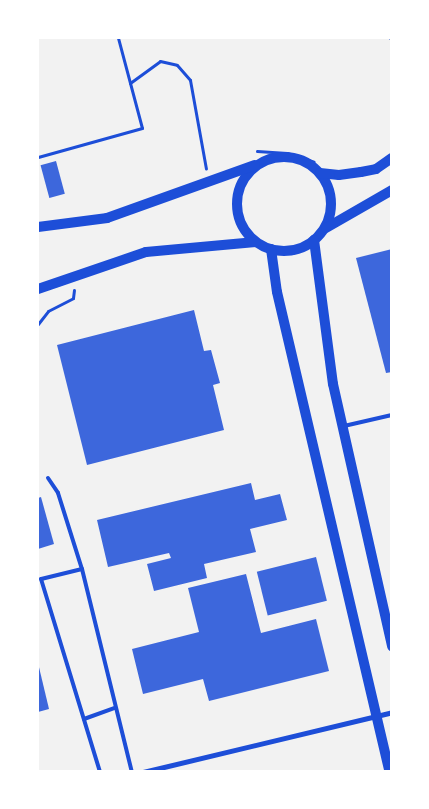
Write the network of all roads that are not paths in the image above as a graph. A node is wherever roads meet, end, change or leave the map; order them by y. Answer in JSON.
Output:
{"nodes":[{"id":1,"x":392,"y":158,"type":"edge"},
{"id":2,"x":261,"y":163,"type":"junction"},
{"id":3,"x":320,"y":173,"type":"junction"},
{"id":4,"x":392,"y":190,"type":"edge"},
{"id":5,"x":38,"y":227,"type":"edge"},
{"id":6,"x":315,"y":240,"type":"junction"},
{"id":7,"x":256,"y":242,"type":"junction"},
{"id":8,"x":271,"y":249,"type":"junction"},
{"id":9,"x":38,"y":289,"type":"edge"},
{"id":10,"x":392,"y":415,"type":"edge"},
{"id":11,"x":342,"y":426,"type":"junction"},
{"id":12,"x":48,"y":478,"type":"dead end"},
{"id":13,"x":82,"y":569,"type":"junction"},
{"id":14,"x":392,"y":646,"type":"edge"},
{"id":15,"x":114,"y":708,"type":"junction"},
{"id":16,"x":392,"y":712,"type":"edge"},
{"id":17,"x":376,"y":716,"type":"junction"},
{"id":18,"x":84,"y":719,"type":"junction"},
{"id":19,"x":100,"y":772,"type":"edge"},
{"id":20,"x":132,"y":772,"type":"edge"},
{"id":21,"x":143,"y":772,"type":"edge"},
{"id":22,"x":390,"y":772,"type":"edge"}],
"edges":[{"from":1,"to":3,"type":"main road"},
{"from":2,"to":3,"type":"main road"},
{"from":2,"to":5,"type":"main road"},
{"from":2,"to":7,"type":"main road"},
{"from":3,"to":6,"type":"main road"},
{"from":4,"to":6,"type":"main road"},
{"from":6,"to":8,"type":"main road"},
{"from":6,"to":11,"type":"main road"},
{"from":7,"to":8,"type":"main road"},
{"from":7,"to":9,"type":"main road"},
{"from":8,"to":17,"type":"main road"},
{"from":10,"to":11,"type":"lane"},
{"from":11,"to":14,"type":"main road"},
{"from":12,"to":13,"type":"lane"},
{"from":13,"to":15,"type":"lane"},
{"from":13,"to":18,"type":"lane"},
{"from":15,"to":18,"type":"lane"},
{"from":15,"to":20,"type":"lane"},
{"from":16,"to":17,"type":"street"},
{"from":17,"to":21,"type":"street"},
{"from":17,"to":22,"type":"main road"},
{"from":18,"to":19,"type":"lane"}]}
